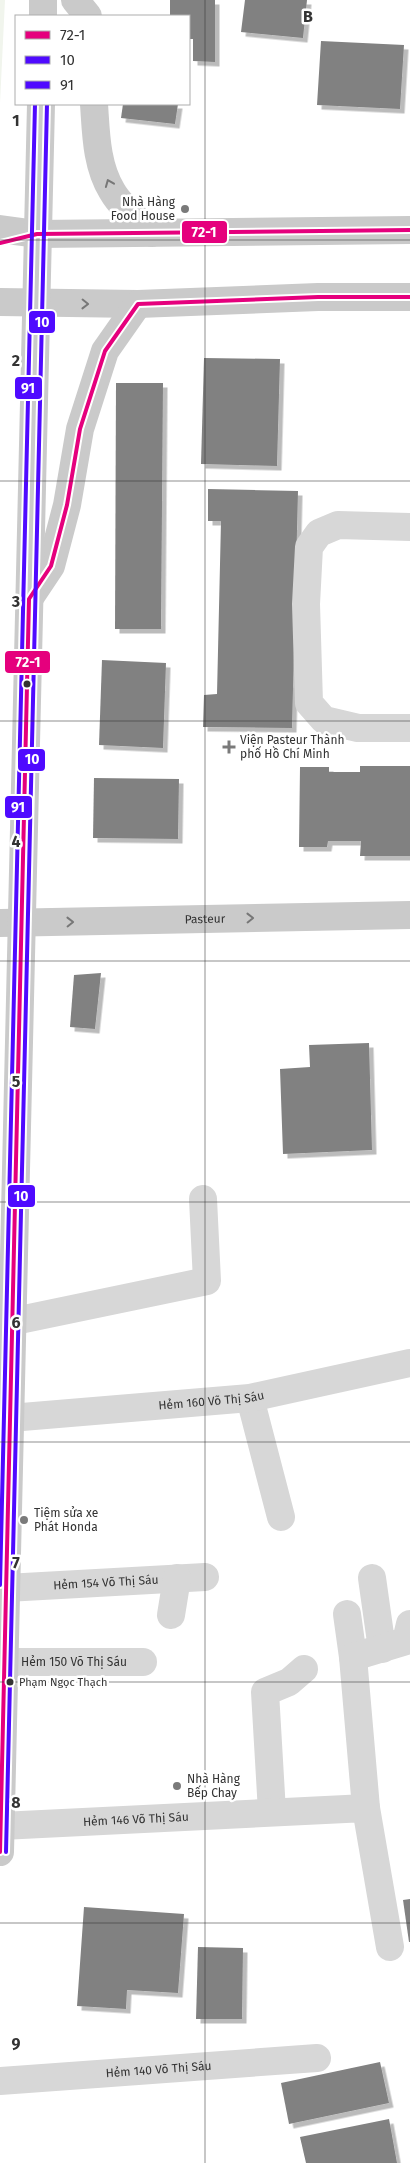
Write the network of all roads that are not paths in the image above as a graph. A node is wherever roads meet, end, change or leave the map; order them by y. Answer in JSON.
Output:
{"nodes":[{"id":1,"x":43,"y":0,"type":"edge"},
{"id":2,"x":75,"y":0,"type":"edge"},
{"id":3,"x":43,"y":15,"type":"edge"},
{"id":4,"x":87,"y":15,"type":"edge"},
{"id":5,"x":40,"y":105,"type":"edge"},
{"id":6,"x":94,"y":105,"type":"edge"},
{"id":7,"x":0,"y":229,"type":"edge"},
{"id":8,"x":410,"y":230,"type":"edge"},
{"id":9,"x":152,"y":232,"type":"junction"},
{"id":10,"x":37,"y":234,"type":"junction"},
{"id":11,"x":0,"y":243,"type":"edge"},
{"id":12,"x":410,"y":297,"type":"edge"},
{"id":13,"x":0,"y":302,"type":"edge"},
{"id":14,"x":36,"y":303,"type":"junction"},
{"id":15,"x":138,"y":304,"type":"junction"},
{"id":16,"x":410,"y":526,"type":"edge"},
{"id":17,"x":29,"y":599,"type":"junction"},
{"id":18,"x":410,"y":728,"type":"edge"},
{"id":19,"x":410,"y":915,"type":"edge"},
{"id":20,"x":11,"y":923,"type":"edge"},
{"id":21,"x":203,"y":1199,"type":"dead end"},
{"id":22,"x":6,"y":1323,"type":"edge"},
{"id":23,"x":410,"y":1363,"type":"edge"},
{"id":24,"x":250,"y":1398,"type":"junction"},
{"id":25,"x":10,"y":1418,"type":"junction"},
{"id":26,"x":4,"y":1476,"type":"edge"},
{"id":27,"x":281,"y":1517,"type":"dead end"},
{"id":28,"x":205,"y":1577,"type":"dead end"},
{"id":29,"x":177,"y":1578,"type":"junction"},
{"id":30,"x":372,"y":1578,"type":"dead end"},
{"id":31,"x":6,"y":1588,"type":"junction"},
{"id":32,"x":171,"y":1614,"type":"dead end"},
{"id":33,"x":347,"y":1614,"type":"dead end"},
{"id":34,"x":410,"y":1624,"type":"edge"},
{"id":35,"x":382,"y":1649,"type":"junction"},
{"id":36,"x":353,"y":1657,"type":"junction"},
{"id":37,"x":4,"y":1662,"type":"junction"},
{"id":38,"x":143,"y":1662,"type":"dead end"},
{"id":39,"x":304,"y":1669,"type":"dead end"},
{"id":40,"x":1,"y":1764,"type":"edge"},
{"id":41,"x":366,"y":1808,"type":"junction"},
{"id":42,"x":272,"y":1812,"type":"junction"},
{"id":43,"x":1,"y":1826,"type":"edge"},
{"id":44,"x":0,"y":1852,"type":"edge"},
{"id":45,"x":390,"y":1947,"type":"dead end"},
{"id":46,"x":316,"y":2058,"type":"dead end"},
{"id":47,"x":0,"y":2081,"type":"edge"}],
"edges":[{"from":1,"to":3,"type":"main road"},
{"from":2,"to":4,"type":"main road"},
{"from":5,"to":10,"type":"main road"},
{"from":9,"to":6,"type":"main road","one_way":true},
{"from":7,"to":10,"type":"main road"},
{"from":8,"to":9,"type":"main road"},
{"from":9,"to":10,"type":"main road"},
{"from":10,"to":11,"type":"main road"},
{"from":10,"to":14,"type":"main road"},
{"from":12,"to":15,"type":"main road"},
{"from":13,"to":14,"type":"main road"},
{"from":14,"to":15,"type":"main road","one_way":true},
{"from":14,"to":17,"type":"main road"},
{"from":15,"to":17,"type":"main road"},
{"from":16,"to":18,"type":"lane"},
{"from":17,"to":20,"type":"main road"},
{"from":20,"to":19,"type":"main road","name":"Pasteur","one_way":true},
{"from":20,"to":22,"type":"main road"},
{"from":21,"to":22,"type":"lane"},
{"from":22,"to":25,"type":"main road"},
{"from":23,"to":24,"type":"lane","name":"Hẻm 160 Võ Thị Sáu"},
{"from":24,"to":25,"type":"lane","name":"Hẻm 160 Võ Thị Sáu"},
{"from":24,"to":27,"type":"lane"},
{"from":25,"to":26,"type":"main road"},
{"from":26,"to":31,"type":"main road"},
{"from":28,"to":29,"type":"lane","name":"Hẻm 154 Võ Thị Sáu"},
{"from":29,"to":31,"type":"lane","name":"Hẻm 154 Võ Thị Sáu"},
{"from":29,"to":32,"type":"lane"},
{"from":30,"to":35,"type":"lane"},
{"from":31,"to":37,"type":"main road"},
{"from":33,"to":36,"type":"lane"},
{"from":34,"to":35,"type":"lane"},
{"from":35,"to":36,"type":"lane"},
{"from":36,"to":41,"type":"lane"},
{"from":37,"to":38,"type":"lane","name":"Hẻm 150 Võ Thị Sáu"},
{"from":37,"to":40,"type":"main road"},
{"from":39,"to":42,"type":"lane"},
{"from":40,"to":43,"type":"main road"},
{"from":41,"to":42,"type":"lane","name":"Hẻm 146 Võ Thị Sáu"},
{"from":41,"to":45,"type":"lane"},
{"from":42,"to":43,"type":"lane","name":"Hẻm 146 Võ Thị Sáu"},
{"from":43,"to":44,"type":"main road"},
{"from":46,"to":47,"type":"lane","name":"Hẻm 140 Võ Thị Sáu"}]}
